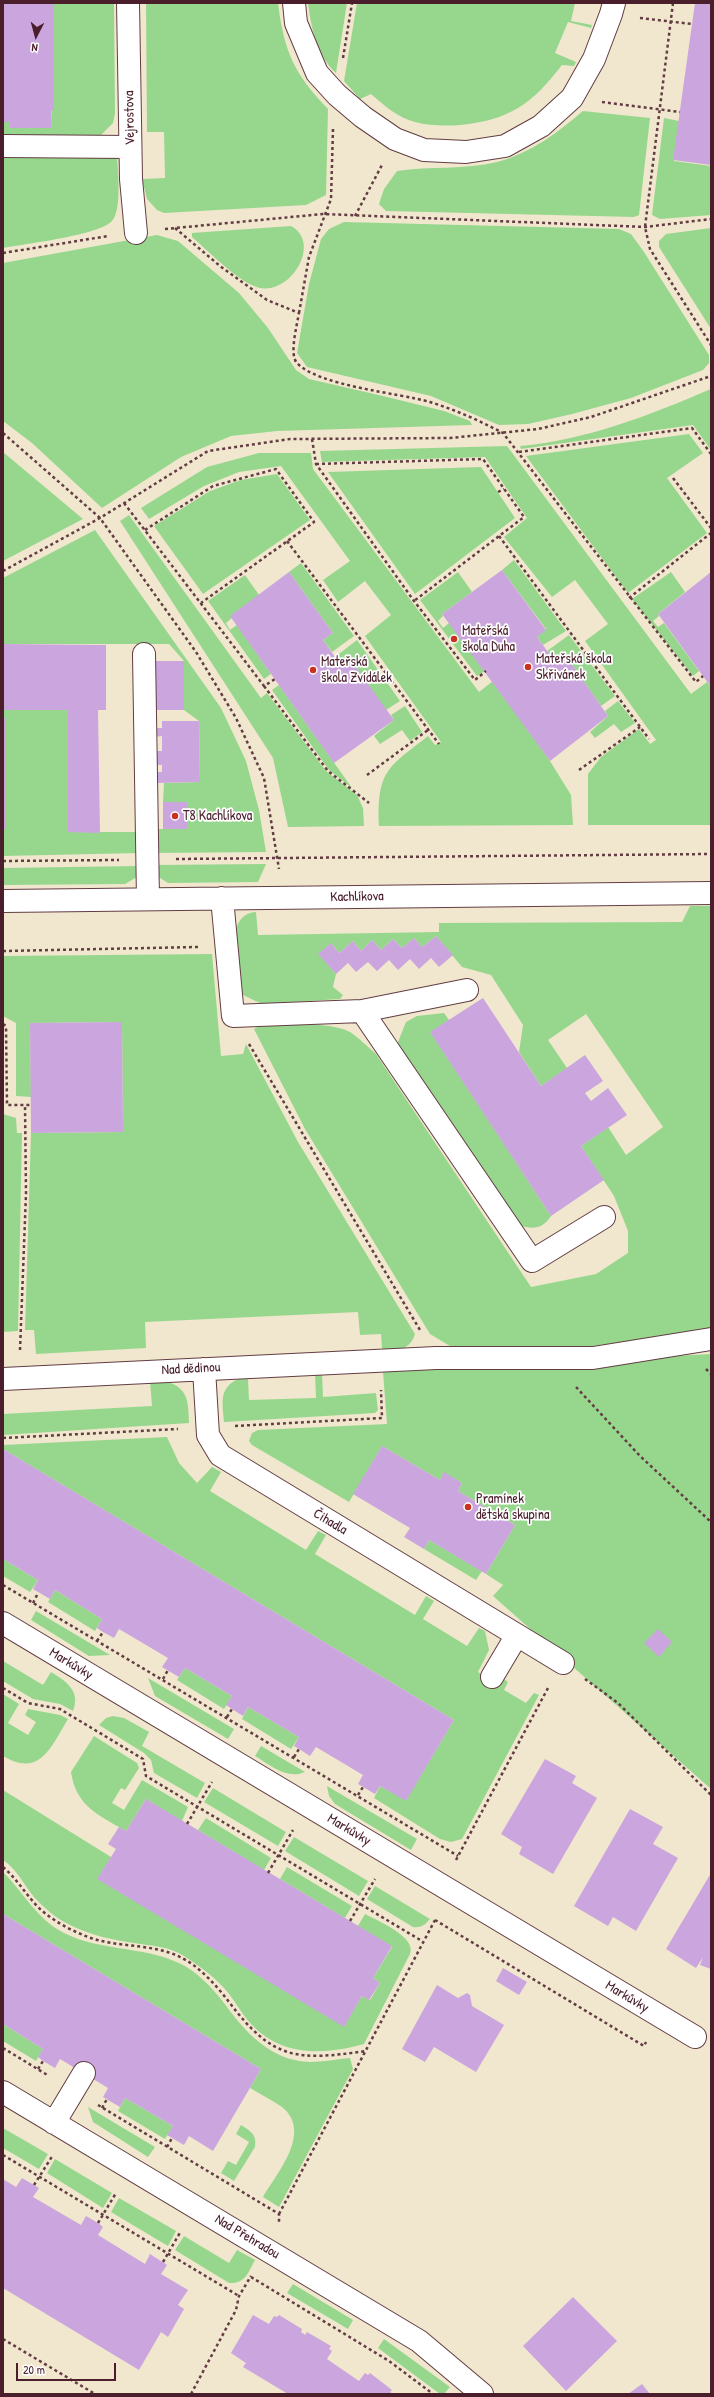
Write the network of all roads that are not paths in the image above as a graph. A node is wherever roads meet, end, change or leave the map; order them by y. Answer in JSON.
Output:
{"nodes":[{"id":1,"x":128,"y":3,"type":"edge"},
{"id":2,"x":294,"y":3,"type":"edge"},
{"id":3,"x":612,"y":9,"type":"edge"},
{"id":4,"x":3,"y":146,"type":"edge"},
{"id":5,"x":130,"y":146,"type":"junction"},
{"id":6,"x":136,"y":232,"type":"road end"},
{"id":7,"x":144,"y":654,"type":"dead end"},
{"id":8,"x":711,"y":894,"type":"edge"},
{"id":9,"x":222,"y":898,"type":"junction"},
{"id":10,"x":148,"y":899,"type":"junction"},
{"id":11,"x":3,"y":901,"type":"edge"},
{"id":12,"x":467,"y":990,"type":"dead end"},
{"id":13,"x":362,"y":1011,"type":"junction"},
{"id":14,"x":604,"y":1217,"type":"dead end"},
{"id":15,"x":711,"y":1339,"type":"edge"},
{"id":16,"x":204,"y":1369,"type":"junction"},
{"id":17,"x":11,"y":1378,"type":"edge"},
{"id":18,"x":3,"y":1623,"type":"edge"},
{"id":19,"x":517,"y":1635,"type":"junction"},
{"id":20,"x":563,"y":1663,"type":"road end"},
{"id":21,"x":492,"y":1677,"type":"dead end"},
{"id":22,"x":695,"y":2037,"type":"dead end"},
{"id":23,"x":84,"y":2073,"type":"dead end"},
{"id":24,"x":3,"y":2092,"type":"edge"},
{"id":25,"x":61,"y":2127,"type":"junction"},
{"id":26,"x":482,"y":2394,"type":"edge"}],
"edges":[{"from":1,"to":5,"type":"street","name":"Vejrostova"},
{"from":2,"to":3,"type":"street"},
{"from":4,"to":5,"type":"street"},
{"from":5,"to":6,"type":"street","name":"Vejrostova"},
{"from":7,"to":10,"type":"street"},
{"from":8,"to":9,"type":"street","name":"Kachlíkova"},
{"from":9,"to":10,"type":"street","name":"Kachlíkova"},
{"from":9,"to":13,"type":"street"},
{"from":10,"to":11,"type":"street","name":"Kachlíkova"},
{"from":12,"to":13,"type":"street"},
{"from":13,"to":14,"type":"street"},
{"from":15,"to":16,"type":"street","name":"Nad dědinou"},
{"from":16,"to":17,"type":"street","name":"Nad dědinou"},
{"from":16,"to":19,"type":"street","name":"Čihadla"},
{"from":18,"to":22,"type":"street","name":"Markůvky"},
{"from":19,"to":20,"type":"street","name":"Čihadla"},
{"from":19,"to":21,"type":"street"},
{"from":23,"to":25,"type":"street"},
{"from":24,"to":25,"type":"street","name":"Nad Přehradou"},
{"from":25,"to":26,"type":"street","name":"Nad Přehradou"}]}
